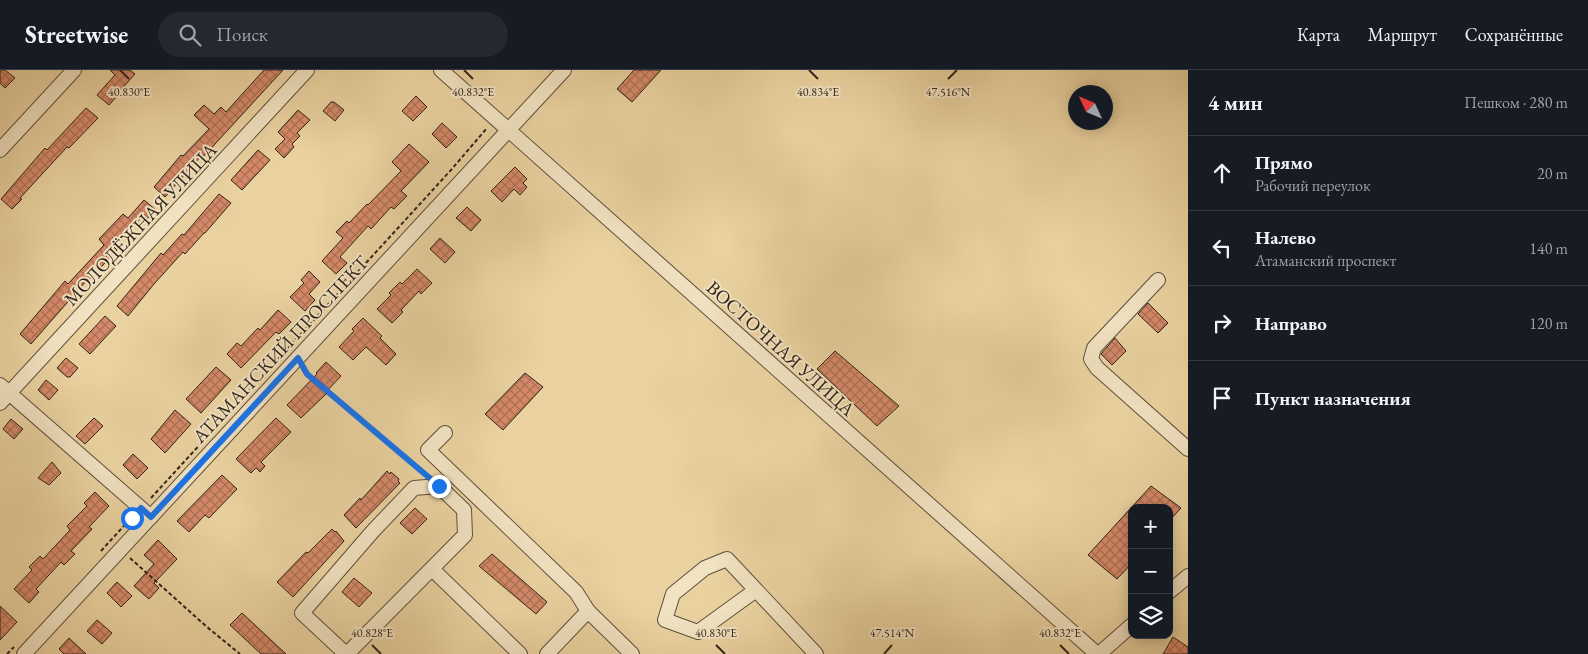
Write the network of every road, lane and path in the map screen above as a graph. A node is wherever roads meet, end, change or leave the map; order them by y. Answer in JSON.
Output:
{"nodes":[{"id":1,"x":74,"y":70,"type":"edge"},
{"id":2,"x":307,"y":70,"type":"edge"},
{"id":3,"x":441,"y":70,"type":"edge"},
{"id":4,"x":564,"y":70,"type":"edge"},
{"id":5,"x":488,"y":127,"type":"dead end"},
{"id":6,"x":508,"y":130,"type":"junction"},
{"id":7,"x":0,"y":150,"type":"edge"},
{"id":8,"x":1158,"y":280,"type":"dead end"},
{"id":9,"x":298,"y":358,"type":"junction"},
{"id":10,"x":3,"y":394,"type":"edge"},
{"id":11,"x":445,"y":433,"type":"dead end"},
{"id":12,"x":1188,"y":449,"type":"edge"},
{"id":13,"x":439,"y":486,"type":"junction"},
{"id":14,"x":146,"y":512,"type":"junction"},
{"id":15,"x":121,"y":550,"type":"junction"},
{"id":16,"x":99,"y":554,"type":"dead end"},
{"id":17,"x":432,"y":569,"type":"junction"},
{"id":18,"x":1188,"y":576,"type":"edge"},
{"id":19,"x":1173,"y":589,"type":"edge"},
{"id":20,"x":756,"y":590,"type":"junction"},
{"id":21,"x":588,"y":611,"type":"junction"},
{"id":22,"x":1128,"y":628,"type":"edge"},
{"id":23,"x":19,"y":650,"type":"edge"},
{"id":24,"x":7,"y":654,"type":"edge"},
{"id":25,"x":240,"y":654,"type":"edge"},
{"id":26,"x":346,"y":654,"type":"edge"},
{"id":27,"x":520,"y":654,"type":"edge"},
{"id":28,"x":547,"y":654,"type":"edge"},
{"id":29,"x":632,"y":654,"type":"edge"},
{"id":30,"x":816,"y":654,"type":"edge"},
{"id":31,"x":1098,"y":654,"type":"edge"}],
"edges":[{"from":1,"to":7,"type":"street"},
{"from":2,"to":10,"type":"street","name":"МОЛОДЁЖНАЯ УЛИЦА"},
{"from":3,"to":6,"type":"street","name":"ВОСТОЧНАЯ УЛИЦА"},
{"from":4,"to":6,"type":"street","name":"АТАМАНСКИЙ ПРОСПЕКТ"},
{"from":5,"to":14,"type":"path"},
{"from":6,"to":9,"type":"street","name":"АТАМАНСКИЙ ПРОСПЕКТ"},
{"from":6,"to":31,"type":"street","name":"ВОСТОЧНАЯ УЛИЦА"},
{"from":8,"to":12,"type":"street"},
{"from":9,"to":13,"type":"path"},
{"from":9,"to":14,"type":"street","name":"АТАМАНСКИЙ ПРОСПЕКТ"},
{"from":10,"to":14,"type":"street"},
{"from":11,"to":21,"type":"street"},
{"from":13,"to":17,"type":"street"},
{"from":13,"to":26,"type":"street"},
{"from":14,"to":15,"type":"street","name":"АТАМАНСКИЙ ПРОСПЕКТ"},
{"from":14,"to":16,"type":"path"},
{"from":15,"to":23,"type":"street","name":"АТАМАНСКИЙ ПРОСПЕКТ"},
{"from":15,"to":25,"type":"path"},
{"from":17,"to":26,"type":"street"},
{"from":17,"to":27,"type":"street"},
{"from":18,"to":19,"type":"street"},
{"from":20,"to":20,"type":"street"},
{"from":20,"to":30,"type":"street"},
{"from":21,"to":28,"type":"street"},
{"from":21,"to":29,"type":"street"},
{"from":22,"to":31,"type":"street"},
{"from":23,"to":24,"type":"path"}]}
